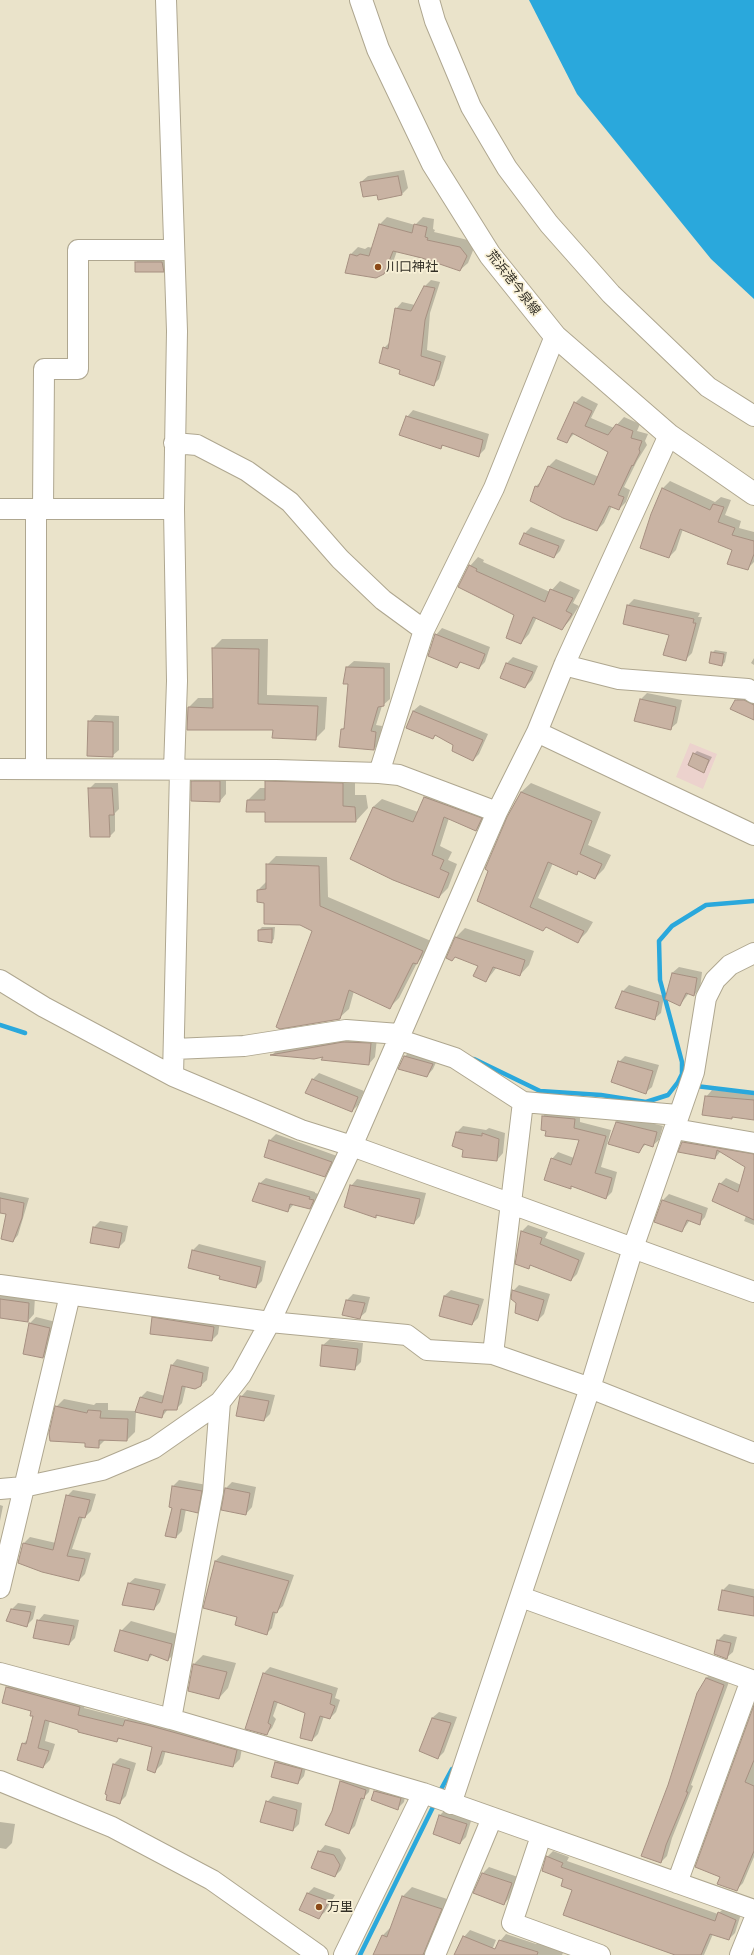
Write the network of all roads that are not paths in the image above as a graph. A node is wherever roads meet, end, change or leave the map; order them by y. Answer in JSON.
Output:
{"nodes":[{"id":1,"x":166,"y":0,"type":"edge"},
{"id":2,"x":361,"y":0,"type":"edge"},
{"id":3,"x":429,"y":0,"type":"edge"},
{"id":4,"x":174,"y":250,"type":"junction"},
{"id":5,"x":555,"y":336,"type":"junction"},
{"id":6,"x":754,"y":416,"type":"edge"},
{"id":7,"x":669,"y":435,"type":"junction"},
{"id":8,"x":174,"y":444,"type":"junction"},
{"id":9,"x":754,"y":494,"type":"edge"},
{"id":10,"x":0,"y":509,"type":"edge"},
{"id":11,"x":40,"y":509,"type":"junction"},
{"id":12,"x":174,"y":509,"type":"junction"},
{"id":13,"x":424,"y":630,"type":"junction"},
{"id":14,"x":564,"y":665,"type":"junction"},
{"id":15,"x":754,"y":693,"type":"edge"},
{"id":16,"x":537,"y":732,"type":"junction"},
{"id":17,"x":0,"y":769,"type":"edge"},
{"id":18,"x":36,"y":769,"type":"junction"},
{"id":19,"x":177,"y":770,"type":"junction"},
{"id":20,"x":379,"y":773,"type":"junction"},
{"id":21,"x":497,"y":812,"type":"junction"},
{"id":22,"x":754,"y":835,"type":"edge"},
{"id":23,"x":754,"y":953,"type":"edge"},
{"id":24,"x":0,"y":980,"type":"edge"},
{"id":25,"x":398,"y":1036,"type":"junction"},
{"id":26,"x":180,"y":1049,"type":"junction"},
{"id":27,"x":173,"y":1076,"type":"junction"},
{"id":28,"x":524,"y":1102,"type":"junction"},
{"id":29,"x":676,"y":1122,"type":"junction"},
{"id":30,"x":754,"y":1143,"type":"edge"},
{"id":31,"x":352,"y":1146,"type":"junction"},
{"id":32,"x":511,"y":1204,"type":"junction"},
{"id":33,"x":633,"y":1248,"type":"junction"},
{"id":34,"x":0,"y":1285,"type":"edge"},
{"id":35,"x":754,"y":1292,"type":"edge"},
{"id":36,"x":70,"y":1295,"type":"junction"},
{"id":37,"x":270,"y":1322,"type":"junction"},
{"id":38,"x":493,"y":1354,"type":"junction"},
{"id":39,"x":590,"y":1388,"type":"junction"},
{"id":40,"x":220,"y":1402,"type":"junction"},
{"id":41,"x":754,"y":1453,"type":"edge"},
{"id":42,"x":23,"y":1487,"type":"junction"},
{"id":43,"x":0,"y":1489,"type":"edge"},
{"id":44,"x":0,"y":1588,"type":"edge"},
{"id":45,"x":521,"y":1597,"type":"junction"},
{"id":46,"x":0,"y":1673,"type":"edge"},
{"id":47,"x":752,"y":1680,"type":"edge"},
{"id":48,"x":171,"y":1719,"type":"junction"},
{"id":49,"x":0,"y":1780,"type":"edge"},
{"id":50,"x":423,"y":1793,"type":"junction"},
{"id":51,"x":451,"y":1804,"type":"junction"},
{"id":52,"x":492,"y":1818,"type":"junction"},
{"id":53,"x":541,"y":1836,"type":"junction"},
{"id":54,"x":676,"y":1883,"type":"junction"},
{"id":55,"x":754,"y":1910,"type":"edge"},
{"id":56,"x":754,"y":1920,"type":"edge"},
{"id":57,"x":318,"y":1955,"type":"edge"},
{"id":58,"x":344,"y":1955,"type":"edge"},
{"id":59,"x":435,"y":1955,"type":"edge"},
{"id":60,"x":600,"y":1955,"type":"edge"},
{"id":61,"x":740,"y":1955,"type":"edge"}],
"edges":[{"from":1,"to":4,"type":"street"},
{"from":2,"to":5,"type":"main road","name":"荒浜港今泉線"},
{"from":3,"to":6,"type":"street"},
{"from":4,"to":8,"type":"street"},
{"from":4,"to":11,"type":"street"},
{"from":5,"to":7,"type":"main road","name":"荒浜港今泉線"},
{"from":5,"to":13,"type":"street"},
{"from":7,"to":9,"type":"main road","name":"荒浜港今泉線"},
{"from":7,"to":14,"type":"street"},
{"from":8,"to":12,"type":"street"},
{"from":8,"to":13,"type":"street"},
{"from":10,"to":11,"type":"street"},
{"from":11,"to":12,"type":"street"},
{"from":11,"to":18,"type":"street"},
{"from":12,"to":19,"type":"street"},
{"from":13,"to":20,"type":"street"},
{"from":14,"to":15,"type":"street"},
{"from":14,"to":16,"type":"street"},
{"from":16,"to":21,"type":"street"},
{"from":16,"to":22,"type":"street"},
{"from":17,"to":18,"type":"street"},
{"from":18,"to":19,"type":"street"},
{"from":19,"to":20,"type":"street"},
{"from":19,"to":26,"type":"street"},
{"from":20,"to":21,"type":"street"},
{"from":21,"to":25,"type":"street"},
{"from":23,"to":29,"type":"street"},
{"from":24,"to":27,"type":"street"},
{"from":25,"to":26,"type":"street"},
{"from":25,"to":28,"type":"street"},
{"from":25,"to":31,"type":"street"},
{"from":26,"to":27,"type":"street"},
{"from":27,"to":31,"type":"street"},
{"from":28,"to":29,"type":"street"},
{"from":28,"to":32,"type":"street"},
{"from":29,"to":30,"type":"street"},
{"from":29,"to":33,"type":"street"},
{"from":31,"to":32,"type":"street"},
{"from":31,"to":37,"type":"street"},
{"from":32,"to":33,"type":"street"},
{"from":32,"to":38,"type":"street"},
{"from":33,"to":35,"type":"street"},
{"from":33,"to":39,"type":"street"},
{"from":34,"to":36,"type":"street"},
{"from":36,"to":37,"type":"street"},
{"from":36,"to":42,"type":"street"},
{"from":37,"to":38,"type":"street"},
{"from":37,"to":40,"type":"street"},
{"from":38,"to":39,"type":"street"},
{"from":39,"to":41,"type":"street"},
{"from":39,"to":45,"type":"street"},
{"from":40,"to":42,"type":"street"},
{"from":40,"to":48,"type":"street"},
{"from":42,"to":43,"type":"street"},
{"from":42,"to":44,"type":"street"},
{"from":45,"to":47,"type":"street"},
{"from":45,"to":51,"type":"street"},
{"from":46,"to":48,"type":"street"},
{"from":47,"to":54,"type":"street"},
{"from":48,"to":50,"type":"street"},
{"from":49,"to":57,"type":"street"},
{"from":50,"to":51,"type":"street"},
{"from":50,"to":58,"type":"street"},
{"from":51,"to":52,"type":"street"},
{"from":52,"to":53,"type":"street"},
{"from":52,"to":59,"type":"street"},
{"from":53,"to":54,"type":"street"},
{"from":53,"to":60,"type":"street"},
{"from":54,"to":55,"type":"street"},
{"from":56,"to":61,"type":"street"}]}
